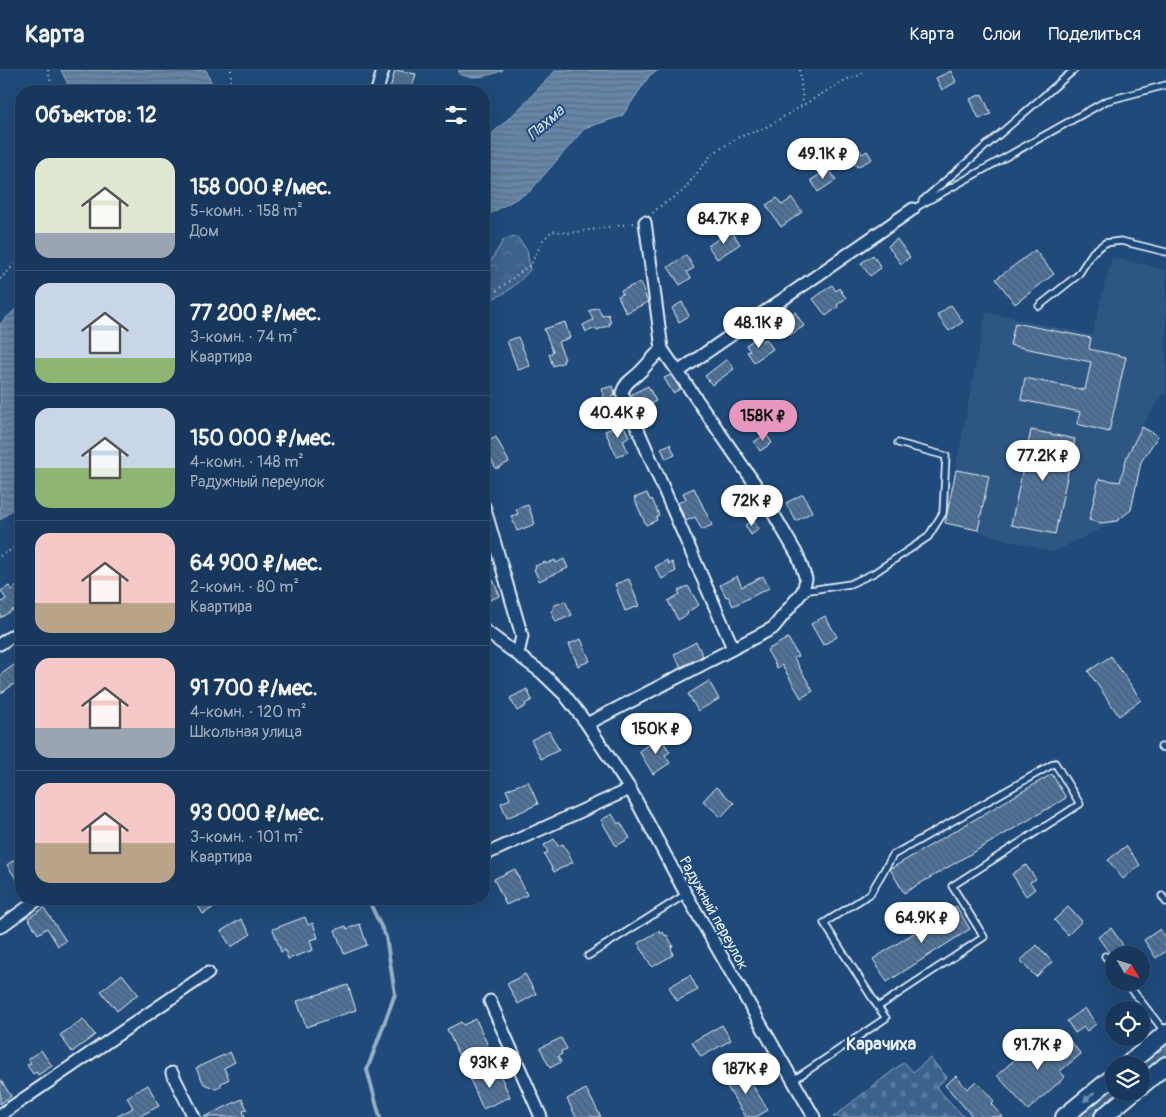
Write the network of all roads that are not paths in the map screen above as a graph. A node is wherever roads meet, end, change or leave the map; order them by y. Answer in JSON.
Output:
{"nodes":[{"id":1,"x":383,"y":70,"type":"edge"},
{"id":2,"x":1074,"y":70,"type":"edge"},
{"id":3,"x":379,"y":85,"type":"edge"},
{"id":4,"x":1166,"y":86,"type":"edge"},
{"id":5,"x":913,"y":209,"type":"junction"},
{"id":6,"x":646,"y":222,"type":"road end"},
{"id":7,"x":1166,"y":252,"type":"edge"},
{"id":8,"x":1039,"y":306,"type":"dead end"},
{"id":9,"x":662,"y":349,"type":"junction"},
{"id":10,"x":678,"y":372,"type":"junction"},
{"id":11,"x":898,"y":443,"type":"dead end"},
{"id":12,"x":490,"y":527,"type":"edge"},
{"id":13,"x":803,"y":591,"type":"junction"},
{"id":14,"x":15,"y":634,"type":"edge"},
{"id":15,"x":490,"y":634,"type":"edge"},
{"id":16,"x":0,"y":644,"type":"edge"},
{"id":17,"x":732,"y":648,"type":"junction"},
{"id":18,"x":518,"y":654,"type":"junction"},
{"id":19,"x":587,"y":724,"type":"junction"},
{"id":20,"x":630,"y":789,"type":"junction"},
{"id":21,"x":490,"y":852,"type":"edge"},
{"id":22,"x":686,"y":894,"type":"junction"},
{"id":23,"x":1162,"y":896,"type":"dead end"},
{"id":24,"x":1166,"y":902,"type":"edge"},
{"id":25,"x":31,"y":905,"type":"edge"},
{"id":26,"x":0,"y":927,"type":"edge"},
{"id":27,"x":588,"y":956,"type":"dead end"},
{"id":28,"x":208,"y":973,"type":"dead end"},
{"id":29,"x":1133,"y":991,"type":"edge"},
{"id":30,"x":490,"y":1001,"type":"dead end"},
{"id":31,"x":878,"y":1007,"type":"junction"},
{"id":32,"x":1166,"y":1033,"type":"edge"},
{"id":33,"x":1138,"y":1056,"type":"edge"},
{"id":34,"x":1166,"y":1066,"type":"edge"},
{"id":35,"x":172,"y":1073,"type":"dead end"},
{"id":36,"x":1150,"y":1079,"type":"edge"},
{"id":37,"x":792,"y":1081,"type":"junction"},
{"id":38,"x":1105,"y":1083,"type":"edge"},
{"id":39,"x":1122,"y":1101,"type":"edge"},
{"id":40,"x":0,"y":1115,"type":"edge"},
{"id":41,"x":194,"y":1117,"type":"edge"},
{"id":42,"x":541,"y":1117,"type":"edge"},
{"id":43,"x":814,"y":1117,"type":"edge"},
{"id":44,"x":1064,"y":1117,"type":"edge"},
{"id":45,"x":1103,"y":1117,"type":"edge"}],
"edges":[{"from":1,"to":3,"type":"street"},
{"from":2,"to":5,"type":"lane"},
{"from":4,"to":5,"type":"lane"},
{"from":5,"to":10,"type":"street"},
{"from":6,"to":9,"type":"street"},
{"from":7,"to":8,"type":"lane"},
{"from":9,"to":10,"type":"street"},
{"from":9,"to":17,"type":"street"},
{"from":10,"to":13,"type":"street"},
{"from":11,"to":13,"type":"lane"},
{"from":12,"to":18,"type":"street"},
{"from":13,"to":17,"type":"street"},
{"from":14,"to":16,"type":"street"},
{"from":15,"to":18,"type":"street","name":"Радужный переулок"},
{"from":17,"to":19,"type":"street"},
{"from":18,"to":19,"type":"street","name":"Радужный переулок"},
{"from":19,"to":20,"type":"street","name":"Радужный переулок"},
{"from":20,"to":21,"type":"street"},
{"from":20,"to":22,"type":"street","name":"Радужный переулок"},
{"from":22,"to":27,"type":"lane"},
{"from":22,"to":37,"type":"street","name":"Радужный переулок"},
{"from":23,"to":24,"type":"lane"},
{"from":25,"to":26,"type":"street"},
{"from":28,"to":40,"type":"street"},
{"from":29,"to":32,"type":"lane"},
{"from":30,"to":42,"type":"street"},
{"from":31,"to":31,"type":"lane"},
{"from":31,"to":37,"type":"lane"},
{"from":32,"to":33,"type":"main road"},
{"from":34,"to":36,"type":"main road"},
{"from":35,"to":41,"type":"street"},
{"from":37,"to":43,"type":"street","name":"Радужный переулок"},
{"from":38,"to":44,"type":"main road","one_way":true},
{"from":39,"to":45,"type":"main road"}]}
